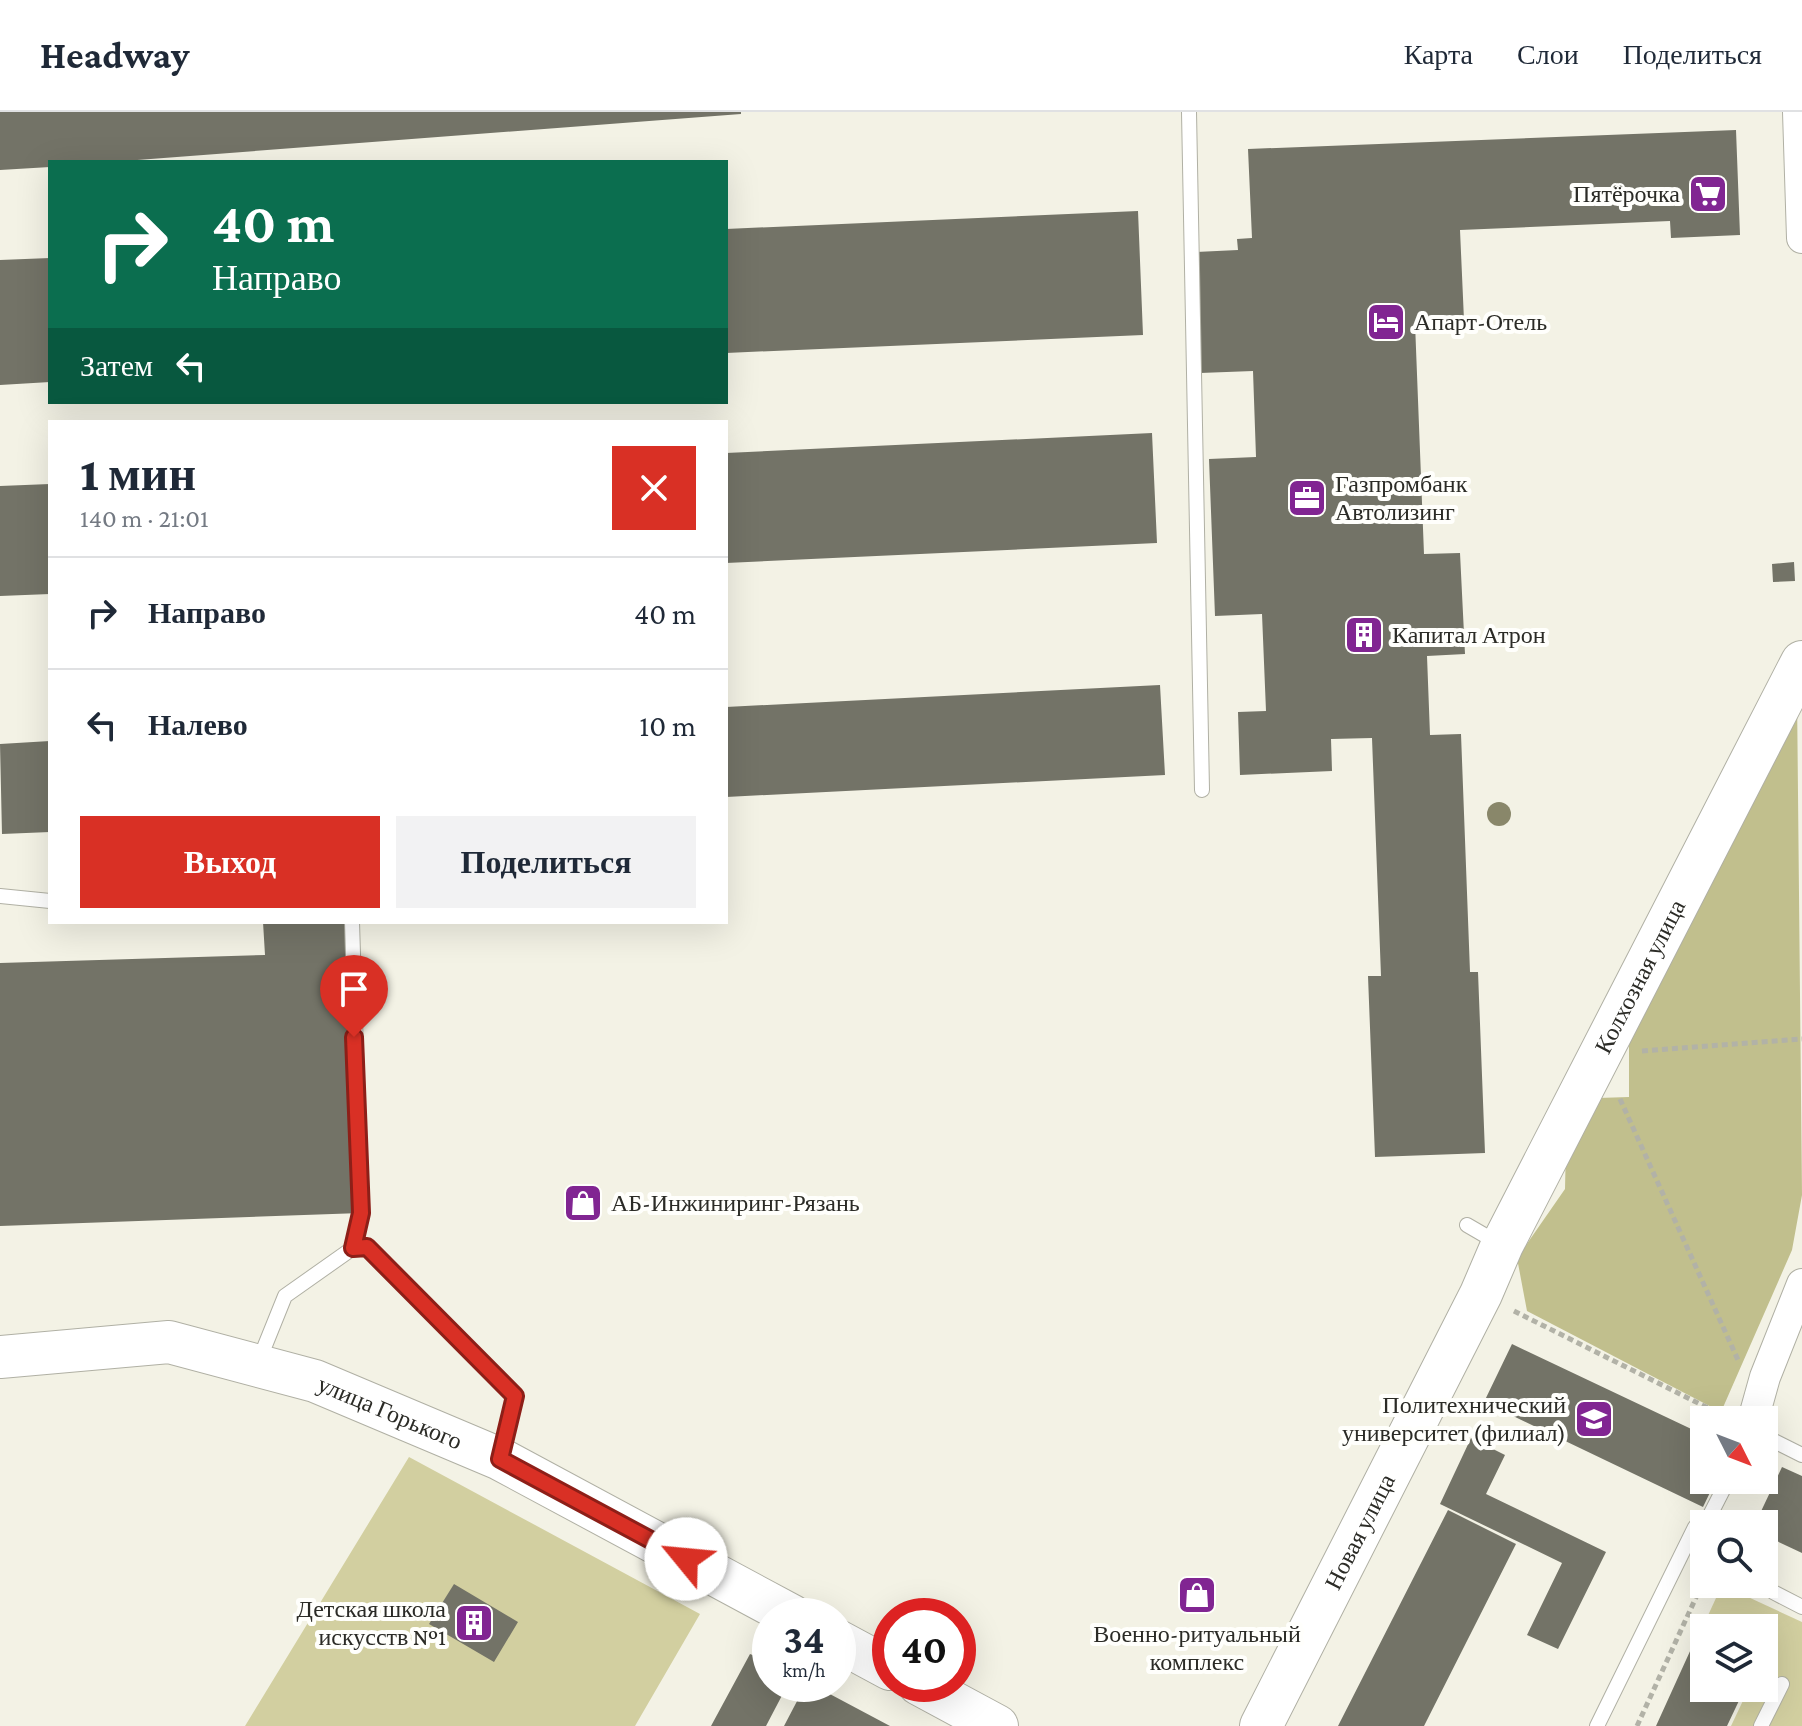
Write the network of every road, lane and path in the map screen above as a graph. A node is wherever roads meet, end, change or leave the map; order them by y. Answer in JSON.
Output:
{"nodes":[{"id":1,"x":1189,"y":112,"type":"edge"},
{"id":2,"x":1798,"y":112,"type":"edge"},
{"id":3,"x":1802,"y":238,"type":"edge"},
{"id":4,"x":1802,"y":662,"type":"edge"},
{"id":5,"x":1202,"y":790,"type":"dead end"},
{"id":6,"x":0,"y":896,"type":"edge"},
{"id":7,"x":48,"y":901,"type":"edge"},
{"id":8,"x":352,"y":924,"type":"edge"},
{"id":9,"x":1802,"y":1039,"type":"edge"},
{"id":10,"x":1629,"y":1052,"type":"dead end"},
{"id":11,"x":1620,"y":1099,"type":"dead end"},
{"id":12,"x":353,"y":1248,"type":"junction"},
{"id":13,"x":1802,"y":1284,"type":"edge"},
{"id":14,"x":1481,"y":1294,"type":"junction"},
{"id":15,"x":0,"y":1357,"type":"edge"},
{"id":16,"x":257,"y":1365,"type":"junction"},
{"id":17,"x":1765,"y":1377,"type":"junction"},
{"id":18,"x":1704,"y":1406,"type":"edge"},
{"id":19,"x":1757,"y":1406,"type":"edge"},
{"id":20,"x":1778,"y":1443,"type":"edge"},
{"id":21,"x":1802,"y":1455,"type":"edge"},
{"id":22,"x":500,"y":1459,"type":"junction"},
{"id":23,"x":1721,"y":1494,"type":"edge"},
{"id":24,"x":1778,"y":1595,"type":"edge"},
{"id":25,"x":759,"y":1598,"type":"edge"},
{"id":26,"x":1696,"y":1598,"type":"edge"},
{"id":27,"x":1802,"y":1607,"type":"edge"},
{"id":28,"x":1782,"y":1684,"type":"dead end"},
{"id":29,"x":952,"y":1702,"type":"edge"},
{"id":30,"x":997,"y":1726,"type":"edge"},
{"id":31,"x":1261,"y":1726,"type":"edge"},
{"id":32,"x":1597,"y":1726,"type":"edge"},
{"id":33,"x":1637,"y":1726,"type":"edge"},
{"id":34,"x":1761,"y":1726,"type":"edge"}],
"edges":[{"from":1,"to":5,"type":"lane"},
{"from":2,"to":3,"type":"street"},
{"from":4,"to":14,"type":"street","name":"Колхозная улица"},
{"from":6,"to":7,"type":"lane"},
{"from":8,"to":12,"type":"lane"},
{"from":9,"to":10,"type":"path"},
{"from":11,"to":17,"type":"path"},
{"from":12,"to":16,"type":"lane"},
{"from":12,"to":22,"type":"lane"},
{"from":13,"to":17,"type":"street"},
{"from":14,"to":18,"type":"path"},
{"from":14,"to":31,"type":"street","name":"Новая улица"},
{"from":15,"to":16,"type":"street","name":"улица Горького"},
{"from":16,"to":22,"type":"street","name":"улица Горького"},
{"from":17,"to":19,"type":"street"},
{"from":20,"to":21,"type":"lane"},
{"from":22,"to":25,"type":"street","name":"улица Горького"},
{"from":23,"to":32,"type":"lane"},
{"from":24,"to":27,"type":"lane"},
{"from":26,"to":33,"type":"path"},
{"from":28,"to":34,"type":"lane"},
{"from":29,"to":30,"type":"street"}]}
